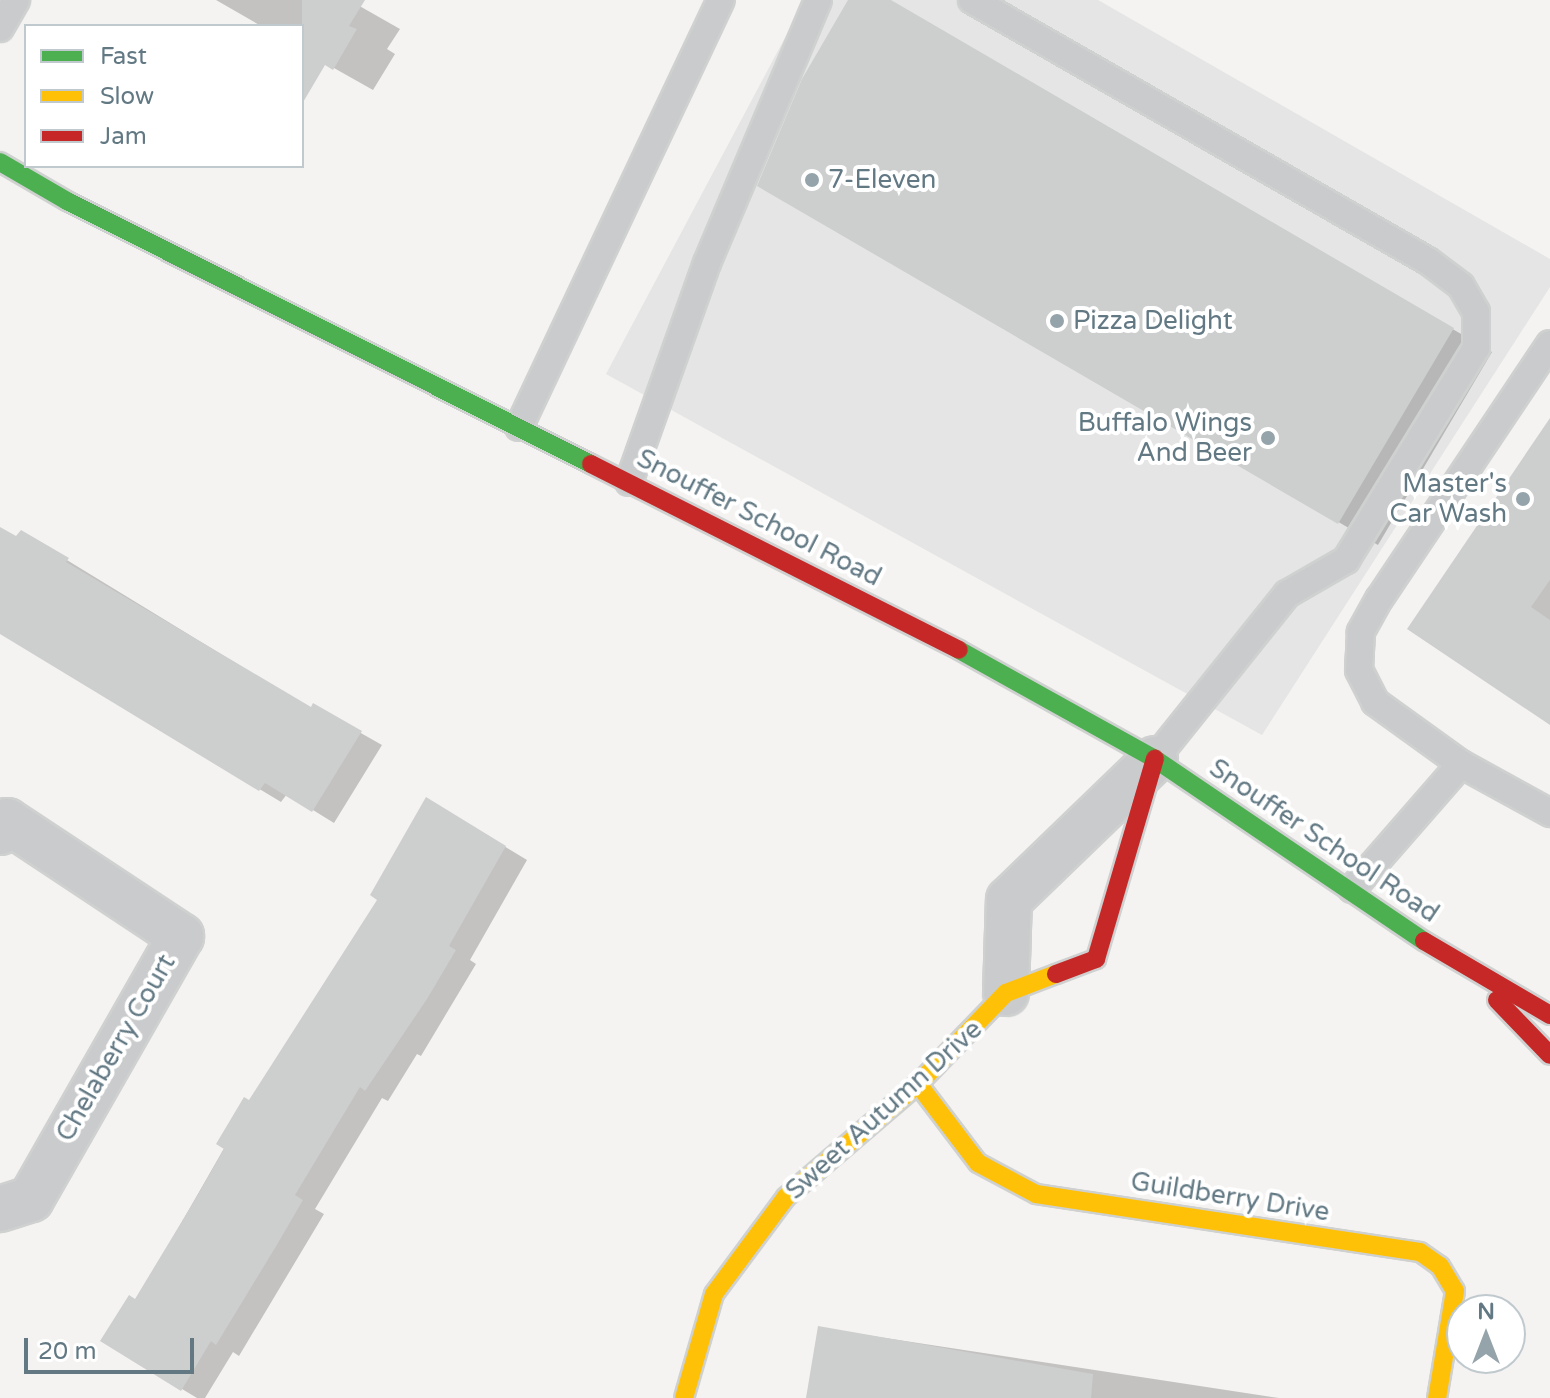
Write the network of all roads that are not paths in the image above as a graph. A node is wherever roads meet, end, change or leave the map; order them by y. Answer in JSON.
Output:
{"nodes":[{"id":1,"x":16,"y":0,"type":"edge"},
{"id":2,"x":721,"y":0,"type":"edge"},
{"id":3,"x":818,"y":0,"type":"edge"},
{"id":4,"x":972,"y":0,"type":"edge"},
{"id":5,"x":0,"y":28,"type":"edge"},
{"id":6,"x":0,"y":162,"type":"edge"},
{"id":7,"x":1550,"y":344,"type":"edge"},
{"id":8,"x":519,"y":427,"type":"junction"},
{"id":9,"x":629,"y":482,"type":"junction"},
{"id":10,"x":1155,"y":759,"type":"junction"},
{"id":11,"x":1461,"y":764,"type":"junction"},
{"id":12,"x":1550,"y":813,"type":"edge"},
{"id":13,"x":0,"y":832,"type":"edge"},
{"id":14,"x":1352,"y":889,"type":"junction"},
{"id":15,"x":1467,"y":970,"type":"junction"},
{"id":16,"x":1006,"y":993,"type":"junction"},
{"id":17,"x":1550,"y":1015,"type":"edge"},
{"id":18,"x":1550,"y":1055,"type":"edge"},
{"id":19,"x":918,"y":1084,"type":"junction"},
{"id":20,"x":0,"y":1209,"type":"edge"},
{"id":21,"x":684,"y":1398,"type":"edge"},
{"id":22,"x":1437,"y":1398,"type":"edge"}],
"edges":[{"from":1,"to":5,"type":"lane"},
{"from":2,"to":8,"type":"lane"},
{"from":3,"to":9,"type":"lane"},
{"from":4,"to":10,"type":"lane"},
{"from":6,"to":8,"type":"main road","name":"Snouffer School Road"},
{"from":7,"to":11,"type":"lane"},
{"from":8,"to":9,"type":"main road","name":"Snouffer School Road"},
{"from":9,"to":10,"type":"main road","name":"Snouffer School Road"},
{"from":10,"to":14,"type":"main road","name":"Snouffer School Road"},
{"from":10,"to":16,"type":"street"},
{"from":10,"to":16,"type":"main road","name":"Sweet Autumn Drive"},
{"from":11,"to":12,"type":"lane"},
{"from":11,"to":14,"type":"lane"},
{"from":13,"to":20,"type":"street","name":"Chelaberry Court"},
{"from":14,"to":15,"type":"main road","name":"Snouffer School Road"},
{"from":15,"to":17,"type":"main road","name":"Snouffer School Road"},
{"from":15,"to":18,"type":"main road","name":"Snouffer School Road"},
{"from":16,"to":19,"type":"main road","name":"Sweet Autumn Drive"},
{"from":19,"to":21,"type":"main road","name":"Sweet Autumn Drive"},
{"from":19,"to":22,"type":"main road","name":"Guildberry Drive"}]}
